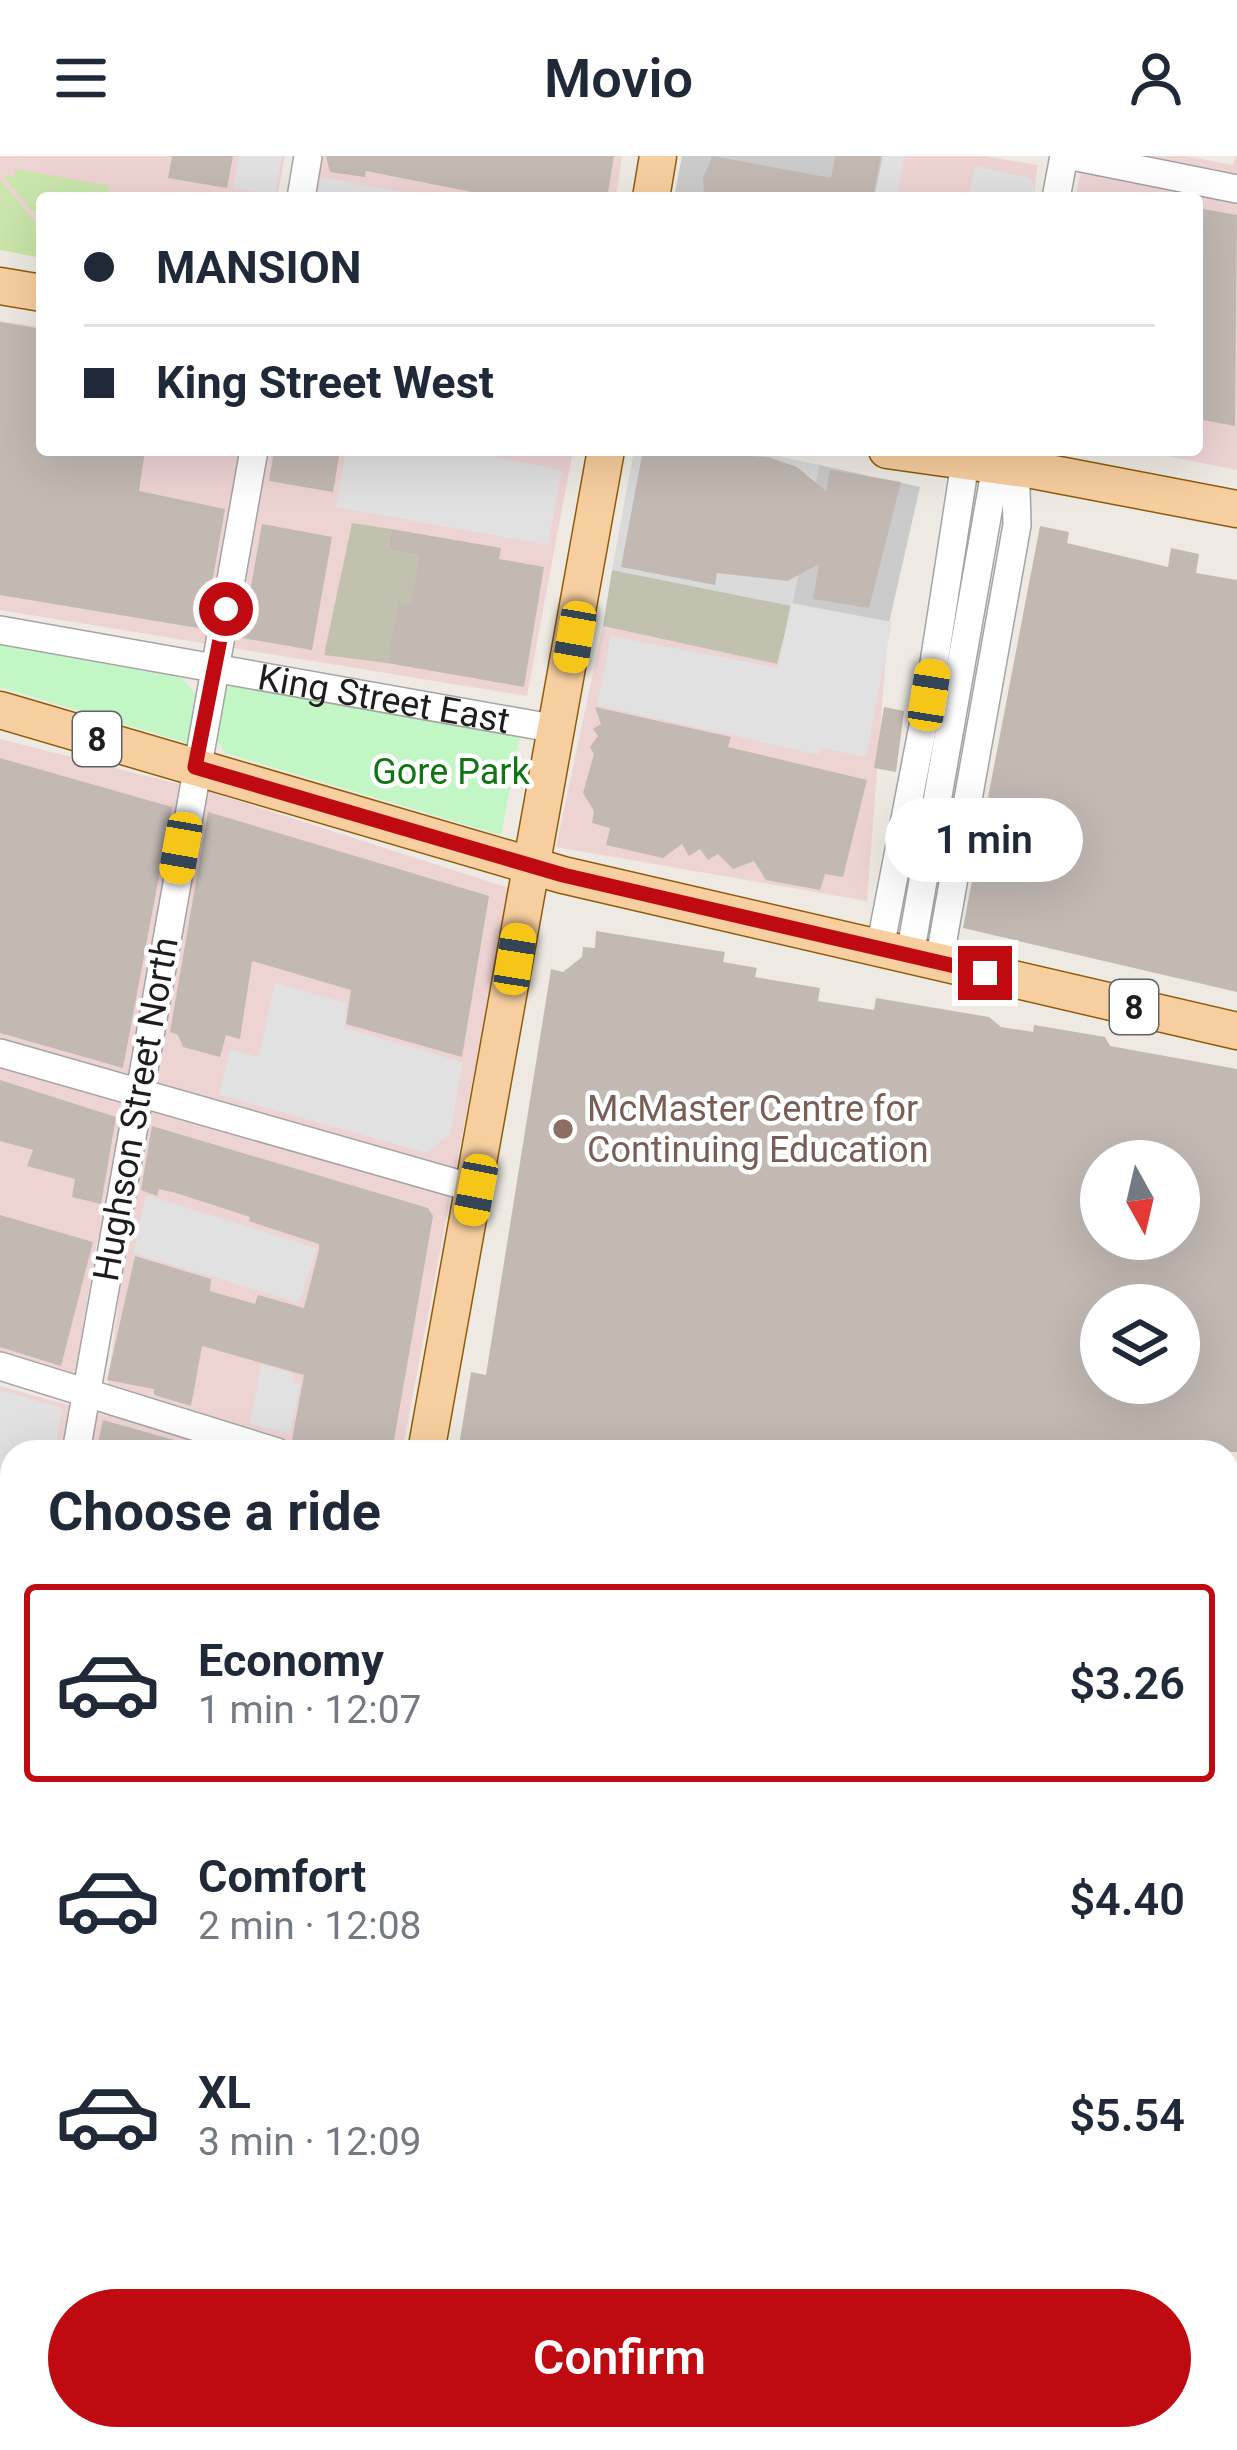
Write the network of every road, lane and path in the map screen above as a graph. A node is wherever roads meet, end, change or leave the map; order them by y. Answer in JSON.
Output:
{"nodes":[{"id":1,"x":308,"y":156,"type":"edge"},
{"id":2,"x":658,"y":156,"type":"edge"},
{"id":3,"x":1068,"y":156,"type":"edge"},
{"id":4,"x":1237,"y":189,"type":"edge"},
{"id":5,"x":302,"y":192,"type":"edge"},
{"id":6,"x":651,"y":192,"type":"edge"},
{"id":7,"x":1058,"y":192,"type":"edge"},
{"id":8,"x":0,"y":286,"type":"edge"},
{"id":9,"x":36,"y":292,"type":"edge"},
{"id":10,"x":253,"y":456,"type":"edge"},
{"id":11,"x":605,"y":456,"type":"edge"},
{"id":12,"x":942,"y":456,"type":"edge"},
{"id":13,"x":997,"y":462,"type":"edge"},
{"id":14,"x":1237,"y":508,"type":"edge"},
{"id":15,"x":0,"y":630,"type":"edge"},
{"id":16,"x":214,"y":668,"type":"junction"},
{"id":17,"x":0,"y":710,"type":"edge"},
{"id":18,"x":557,"y":729,"type":"junction"},
{"id":19,"x":195,"y":767,"type":"junction"},
{"id":20,"x":531,"y":866,"type":"junction"},
{"id":21,"x":910,"y":955,"type":"junction"},
{"id":22,"x":1237,"y":1031,"type":"edge"},
{"id":23,"x":0,"y":1053,"type":"edge"},
{"id":24,"x":138,"y":1094,"type":"junction"},
{"id":25,"x":476,"y":1190,"type":"junction"},
{"id":26,"x":0,"y":1366,"type":"edge"},
{"id":27,"x":87,"y":1393,"type":"junction"},
{"id":28,"x":78,"y":1440,"type":"edge"},
{"id":29,"x":238,"y":1440,"type":"edge"},
{"id":30,"x":428,"y":1440,"type":"edge"}],
"edges":[{"from":1,"to":5,"type":"street"},
{"from":2,"to":6,"type":"main road"},
{"from":3,"to":4,"type":"street"},
{"from":3,"to":7,"type":"street"},
{"from":8,"to":9,"type":"main road"},
{"from":10,"to":16,"type":"street","name":"Hughson Street North"},
{"from":11,"to":18,"type":"main road"},
{"from":12,"to":13,"type":"main road"},
{"from":13,"to":14,"type":"main road"},
{"from":13,"to":21,"type":"street"},
{"from":13,"to":21,"type":"street"},
{"from":15,"to":16,"type":"street","name":"King Street East"},
{"from":16,"to":18,"type":"street","name":"King Street East"},
{"from":16,"to":19,"type":"street","name":"Hughson Street North"},
{"from":17,"to":19,"type":"main road","number":"8"},
{"from":18,"to":20,"type":"main road"},
{"from":19,"to":20,"type":"main road","number":"8"},
{"from":19,"to":24,"type":"street","name":"Hughson Street North"},
{"from":20,"to":21,"type":"main road","number":"8"},
{"from":20,"to":25,"type":"main road"},
{"from":21,"to":22,"type":"main road","number":"8"},
{"from":23,"to":24,"type":"street"},
{"from":24,"to":25,"type":"street"},
{"from":24,"to":27,"type":"street","name":"Hughson Street North"},
{"from":25,"to":30,"type":"main road"},
{"from":26,"to":27,"type":"street"},
{"from":27,"to":28,"type":"street","name":"Hughson Street North"},
{"from":27,"to":29,"type":"street"}]}
